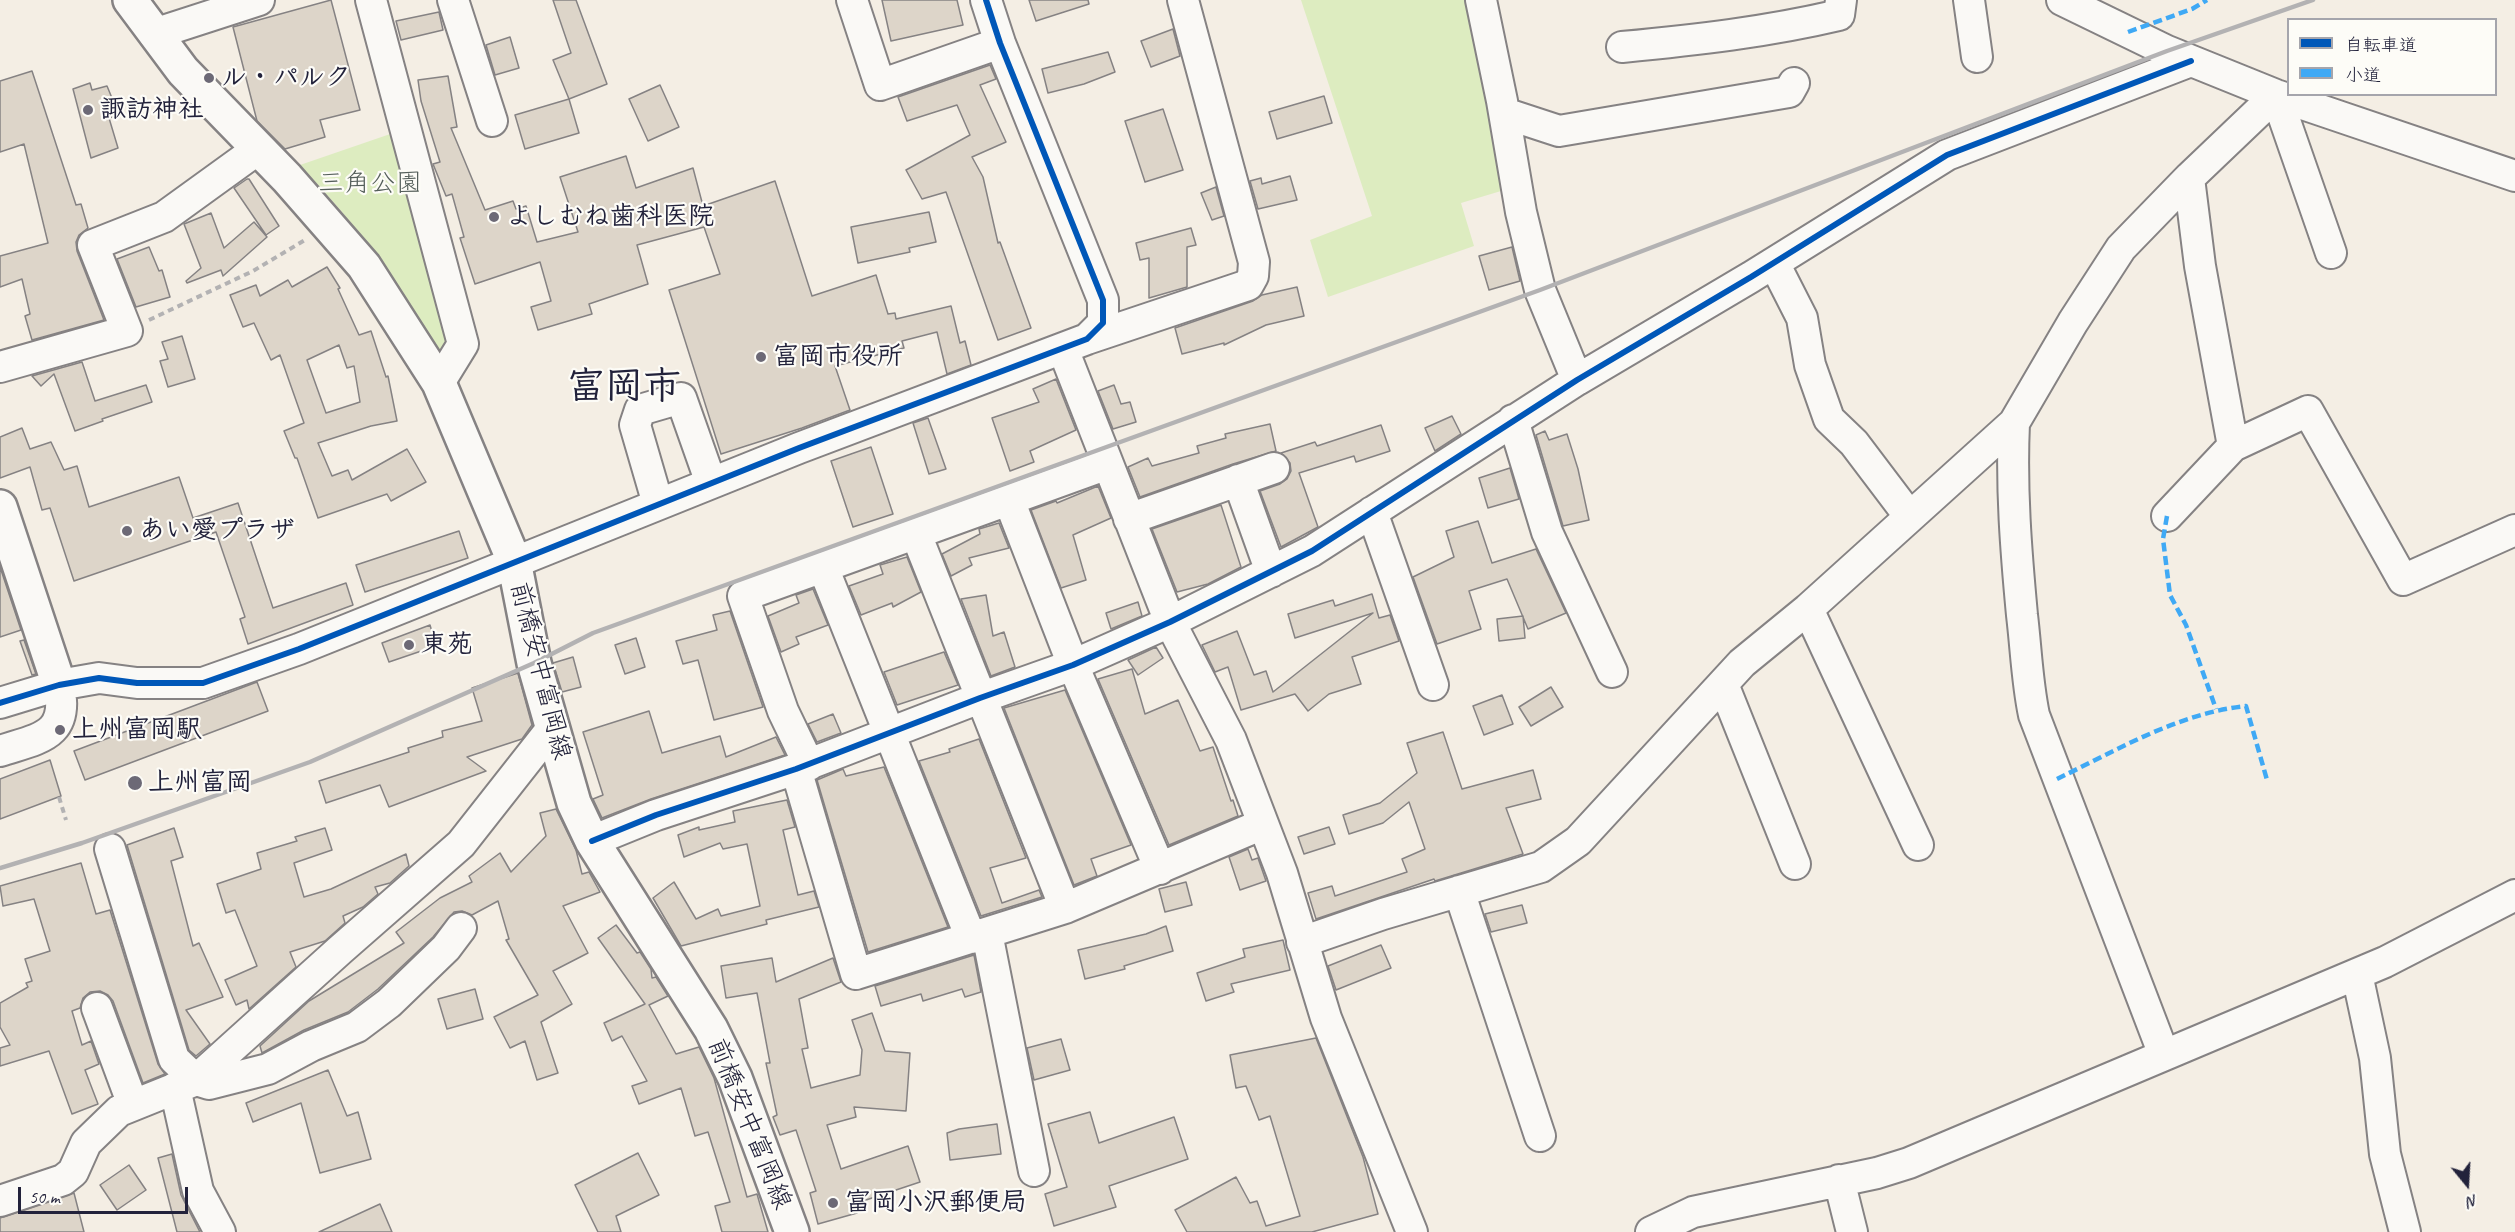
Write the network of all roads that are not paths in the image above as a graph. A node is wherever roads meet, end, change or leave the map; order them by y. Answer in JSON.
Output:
{"nodes":[{"id":1,"x":130,"y":0,"type":"edge"},
{"id":2,"x":259,"y":0,"type":"edge"},
{"id":3,"x":371,"y":0,"type":"edge"},
{"id":4,"x":453,"y":0,"type":"edge"},
{"id":5,"x":852,"y":0,"type":"edge"},
{"id":6,"x":986,"y":0,"type":"edge"},
{"id":7,"x":1183,"y":0,"type":"edge"},
{"id":8,"x":1481,"y":0,"type":"edge"},
{"id":9,"x":1841,"y":0,"type":"edge"},
{"id":10,"x":1969,"y":0,"type":"edge"},
{"id":11,"x":2062,"y":0,"type":"edge"},
{"id":12,"x":154,"y":34,"type":"junction"},
{"id":13,"x":1000,"y":43,"type":"junction"},
{"id":14,"x":1622,"y":47,"type":"dead end"},
{"id":15,"x":1977,"y":57,"type":"dead end"},
{"id":16,"x":2191,"y":61,"type":"junction"},
{"id":17,"x":1794,"y":83,"type":"dead end"},
{"id":18,"x":2276,"y":95,"type":"junction"},
{"id":19,"x":1504,"y":113,"type":"junction"},
{"id":20,"x":492,"y":121,"type":"dead end"},
{"id":21,"x":258,"y":149,"type":"junction"},
{"id":22,"x":2515,"y":176,"type":"edge"},
{"id":23,"x":2189,"y":178,"type":"junction"},
{"id":24,"x":2331,"y":254,"type":"dead end"},
{"id":25,"x":1774,"y":263,"type":"junction"},
{"id":26,"x":1075,"y":344,"type":"junction"},
{"id":27,"x":0,"y":367,"type":"edge"},
{"id":28,"x":1577,"y":380,"type":"junction"},
{"id":29,"x":439,"y":383,"type":"junction"},
{"id":30,"x":1513,"y":420,"type":"junction"},
{"id":31,"x":2014,"y":423,"type":"junction"},
{"id":32,"x":2233,"y":446,"type":"junction"},
{"id":33,"x":1108,"y":464,"type":"junction"},
{"id":34,"x":1274,"y":468,"type":"dead end"},
{"id":35,"x":1238,"y":480,"type":"junction"},
{"id":36,"x":711,"y":483,"type":"junction"},
{"id":37,"x":1009,"y":500,"type":"junction"},
{"id":38,"x":658,"y":504,"type":"junction"},
{"id":39,"x":0,"y":507,"type":"edge"},
{"id":40,"x":1372,"y":512,"type":"junction"},
{"id":41,"x":2167,"y":516,"type":"dead end"},
{"id":42,"x":1910,"y":517,"type":"junction"},
{"id":43,"x":1129,"y":519,"type":"junction"},
{"id":44,"x":2515,"y":530,"type":"edge"},
{"id":45,"x":916,"y":534,"type":"junction"},
{"id":46,"x":514,"y":561,"type":"junction"},
{"id":47,"x":822,"y":567,"type":"junction"},
{"id":48,"x":1271,"y":572,"type":"junction"},
{"id":49,"x":1808,"y":609,"type":"junction"},
{"id":50,"x":1170,"y":622,"type":"junction"},
{"id":51,"x":1073,"y":665,"type":"junction"},
{"id":52,"x":1612,"y":672,"type":"dead end"},
{"id":53,"x":1723,"y":684,"type":"junction"},
{"id":54,"x":59,"y":685,"type":"junction"},
{"id":55,"x":1433,"y":685,"type":"dead end"},
{"id":56,"x":980,"y":698,"type":"junction"},
{"id":57,"x":0,"y":703,"type":"edge"},
{"id":58,"x":553,"y":728,"type":"junction"},
{"id":59,"x":890,"y":733,"type":"junction"},
{"id":60,"x":0,"y":751,"type":"edge"},
{"id":61,"x":803,"y":767,"type":"junction"},
{"id":62,"x":1263,"y":824,"type":"junction"},
{"id":63,"x":592,"y":841,"type":"junction"},
{"id":64,"x":1918,"y":845,"type":"dead end"},
{"id":65,"x":110,"y":849,"type":"dead end"},
{"id":66,"x":1795,"y":864,"type":"dead end"},
{"id":67,"x":1160,"y":868,"type":"junction"},
{"id":68,"x":1459,"y":891,"type":"junction"},
{"id":69,"x":2515,"y":895,"type":"edge"},
{"id":70,"x":1065,"y":909,"type":"junction"},
{"id":71,"x":461,"y":928,"type":"dead end"},
{"id":72,"x":979,"y":935,"type":"junction"},
{"id":73,"x":1302,"y":942,"type":"junction"},
{"id":74,"x":2357,"y":974,"type":"junction"},
{"id":75,"x":97,"y":1008,"type":"dead end"},
{"id":76,"x":2164,"y":1054,"type":"junction"},
{"id":77,"x":185,"y":1084,"type":"junction"},
{"id":78,"x":133,"y":1105,"type":"junction"},
{"id":79,"x":1540,"y":1136,"type":"dead end"},
{"id":80,"x":1034,"y":1171,"type":"dead end"},
{"id":81,"x":1839,"y":1179,"type":"junction"},
{"id":82,"x":0,"y":1201,"type":"edge"},
{"id":83,"x":2396,"y":1229,"type":"edge"},
{"id":84,"x":220,"y":1232,"type":"edge"},
{"id":85,"x":792,"y":1232,"type":"edge"},
{"id":86,"x":1412,"y":1232,"type":"edge"},
{"id":87,"x":1651,"y":1232,"type":"edge"},
{"id":88,"x":1852,"y":1232,"type":"edge"}],
"edges":[{"from":1,"to":12,"type":"main road","name":"前橋安中富岡線"},
{"from":2,"to":12,"type":"street"},
{"from":3,"to":29,"type":"street"},
{"from":4,"to":20,"type":"street"},
{"from":5,"to":13,"type":"street"},
{"from":6,"to":13,"type":"street"},
{"from":7,"to":26,"type":"street"},
{"from":8,"to":19,"type":"street"},
{"from":9,"to":14,"type":"street"},
{"from":10,"to":15,"type":"street"},
{"from":11,"to":16,"type":"street"},
{"from":12,"to":21,"type":"main road","name":"前橋安中富岡線"},
{"from":13,"to":26,"type":"street"},
{"from":16,"to":18,"type":"street"},
{"from":16,"to":25,"type":"street"},
{"from":17,"to":19,"type":"street"},
{"from":18,"to":22,"type":"street"},
{"from":18,"to":23,"type":"street"},
{"from":18,"to":24,"type":"street"},
{"from":19,"to":28,"type":"street"},
{"from":21,"to":27,"type":"street"},
{"from":21,"to":29,"type":"main road","name":"前橋安中富岡線"},
{"from":23,"to":31,"type":"street"},
{"from":23,"to":32,"type":"street"},
{"from":25,"to":28,"type":"street"},
{"from":25,"to":42,"type":"street"},
{"from":26,"to":33,"type":"street"},
{"from":26,"to":36,"type":"street"},
{"from":28,"to":30,"type":"street"},
{"from":29,"to":46,"type":"main road","name":"前橋安中富岡線"},
{"from":30,"to":40,"type":"street"},
{"from":30,"to":52,"type":"street"},
{"from":31,"to":42,"type":"street"},
{"from":31,"to":76,"type":"street"},
{"from":32,"to":41,"type":"street"},
{"from":32,"to":44,"type":"street"},
{"from":33,"to":37,"type":"street"},
{"from":33,"to":43,"type":"street"},
{"from":34,"to":35,"type":"street"},
{"from":35,"to":43,"type":"street"},
{"from":35,"to":48,"type":"street"},
{"from":36,"to":38,"type":"street"},
{"from":36,"to":38,"type":"street"},
{"from":37,"to":45,"type":"street"},
{"from":37,"to":51,"type":"street"},
{"from":38,"to":46,"type":"street"},
{"from":39,"to":54,"type":"main road"},
{"from":40,"to":48,"type":"street"},
{"from":40,"to":55,"type":"street"},
{"from":42,"to":49,"type":"street"},
{"from":43,"to":50,"type":"street"},
{"from":45,"to":47,"type":"street"},
{"from":45,"to":56,"type":"street"},
{"from":46,"to":54,"type":"street"},
{"from":46,"to":58,"type":"main road","name":"前橋安中富岡線"},
{"from":47,"to":59,"type":"street"},
{"from":47,"to":61,"type":"street"},
{"from":48,"to":50,"type":"street"},
{"from":49,"to":53,"type":"street"},
{"from":49,"to":64,"type":"street"},
{"from":50,"to":51,"type":"street"},
{"from":50,"to":62,"type":"street"},
{"from":51,"to":56,"type":"street"},
{"from":51,"to":67,"type":"street"},
{"from":53,"to":66,"type":"street"},
{"from":53,"to":68,"type":"street"},
{"from":54,"to":57,"type":"street"},
{"from":54,"to":60,"type":"street"},
{"from":56,"to":59,"type":"street"},
{"from":56,"to":70,"type":"street"},
{"from":58,"to":63,"type":"main road","name":"前橋安中富岡線"},
{"from":58,"to":77,"type":"street"},
{"from":59,"to":61,"type":"street"},
{"from":59,"to":72,"type":"street"},
{"from":61,"to":63,"type":"street"},
{"from":61,"to":72,"type":"street"},
{"from":62,"to":67,"type":"street"},
{"from":62,"to":73,"type":"street"},
{"from":63,"to":85,"type":"main road","name":"前橋安中富岡線"},
{"from":65,"to":77,"type":"street"},
{"from":67,"to":70,"type":"street"},
{"from":68,"to":73,"type":"street"},
{"from":68,"to":79,"type":"street"},
{"from":69,"to":74,"type":"street"},
{"from":70,"to":72,"type":"street"},
{"from":71,"to":77,"type":"street"},
{"from":72,"to":80,"type":"street"},
{"from":73,"to":86,"type":"street"},
{"from":74,"to":76,"type":"street"},
{"from":74,"to":83,"type":"street"},
{"from":75,"to":78,"type":"street"},
{"from":76,"to":81,"type":"street"},
{"from":77,"to":78,"type":"street"},
{"from":77,"to":84,"type":"street"},
{"from":78,"to":82,"type":"street"},
{"from":81,"to":87,"type":"street"},
{"from":81,"to":88,"type":"street"}]}
